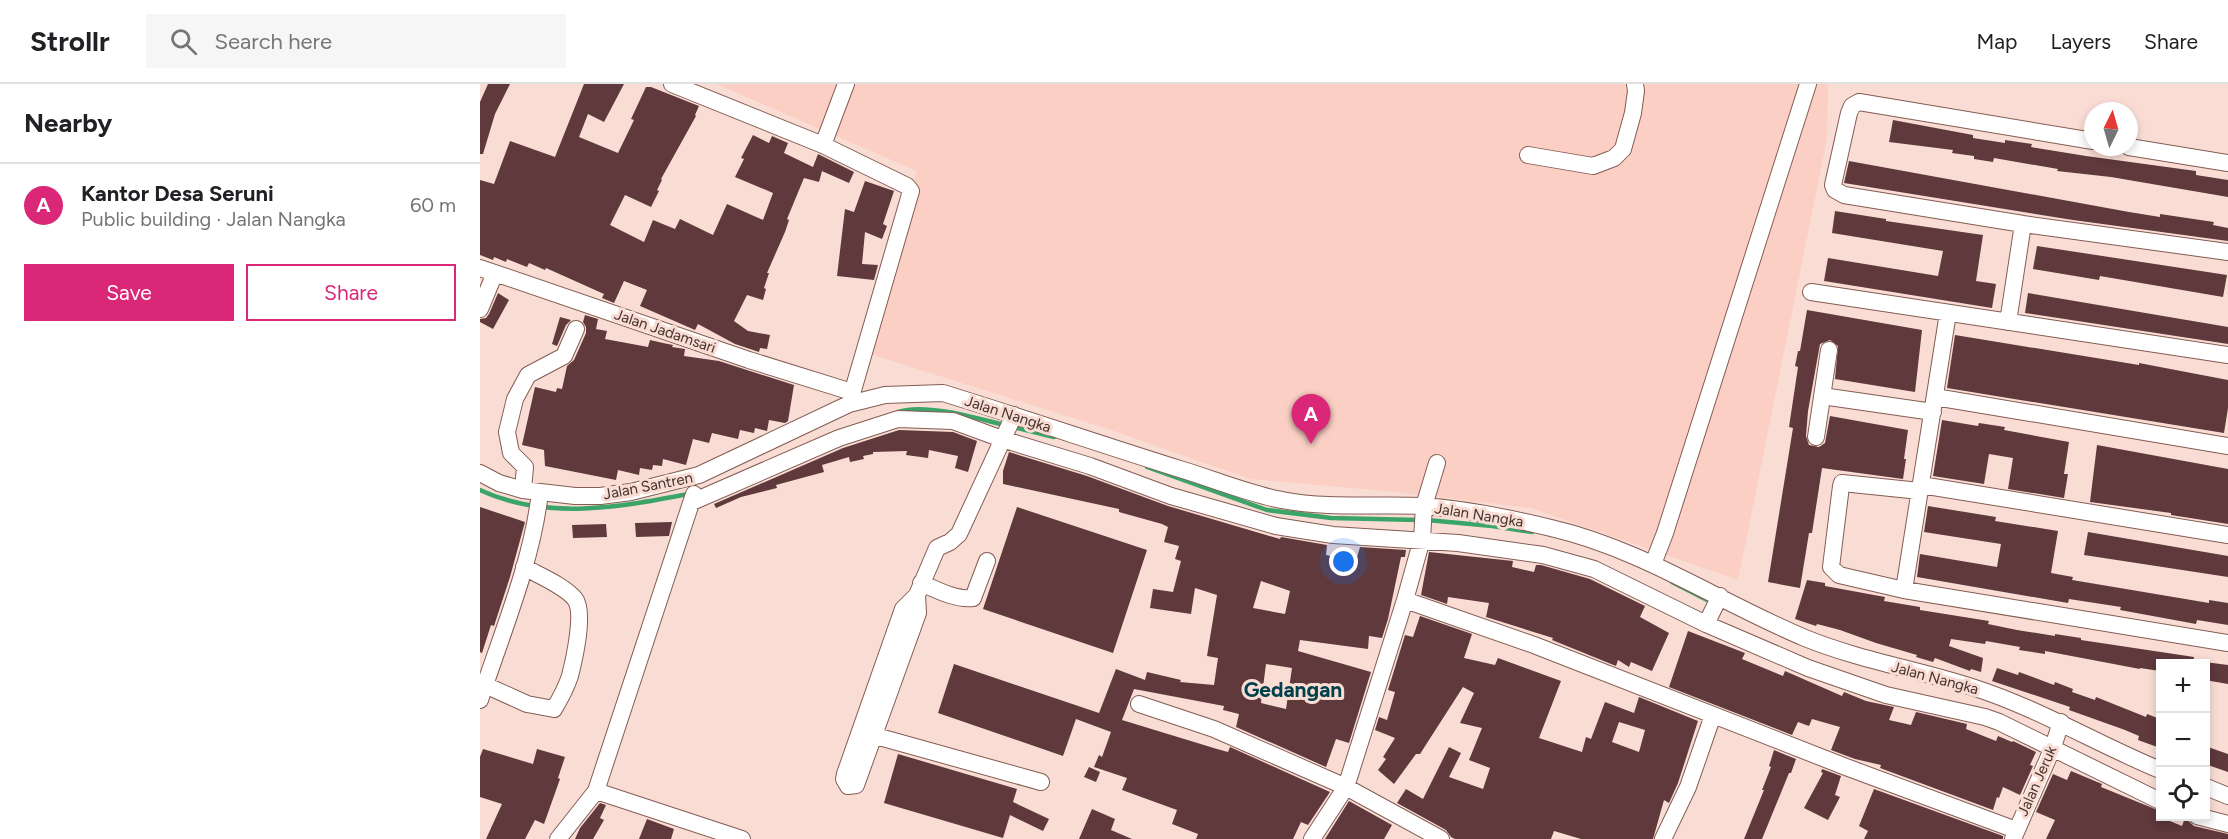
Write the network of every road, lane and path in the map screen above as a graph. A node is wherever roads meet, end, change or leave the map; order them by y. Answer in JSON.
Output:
{"nodes":[{"id":1,"x":672,"y":84,"type":"edge"},
{"id":2,"x":846,"y":84,"type":"edge"},
{"id":3,"x":1635,"y":84,"type":"edge"},
{"id":4,"x":1808,"y":84,"type":"edge"},
{"id":5,"x":2084,"y":140,"type":"edge"},
{"id":6,"x":823,"y":145,"type":"junction"},
{"id":7,"x":2138,"y":148,"type":"edge"},
{"id":8,"x":1528,"y":155,"type":"dead end"},
{"id":9,"x":2228,"y":163,"type":"edge"},
{"id":10,"x":2023,"y":224,"type":"junction"},
{"id":11,"x":2228,"y":252,"type":"edge"},
{"id":12,"x":488,"y":270,"type":"edge"},
{"id":13,"x":1811,"y":292,"type":"dead end"},
{"id":14,"x":480,"y":309,"type":"edge"},
{"id":15,"x":1948,"y":313,"type":"junction"},
{"id":16,"x":2008,"y":322,"type":"junction"},
{"id":17,"x":576,"y":329,"type":"dead end"},
{"id":18,"x":1829,"y":350,"type":"dead end"},
{"id":19,"x":2228,"y":355,"type":"edge"},
{"id":20,"x":1822,"y":396,"type":"junction"},
{"id":21,"x":850,"y":398,"type":"junction"},
{"id":22,"x":1934,"y":405,"type":"junction"},
{"id":23,"x":1013,"y":417,"type":"junction"},
{"id":24,"x":1003,"y":437,"type":"junction"},
{"id":25,"x":1816,"y":437,"type":"dead end"},
{"id":26,"x":776,"y":441,"type":"joint"},
{"id":27,"x":2228,"y":446,"type":"edge"},
{"id":28,"x":1437,"y":463,"type":"dead end"},
{"id":29,"x":480,"y":473,"type":"edge"},
{"id":30,"x":1920,"y":488,"type":"junction"},
{"id":31,"x":523,"y":490,"type":"junction"},
{"id":32,"x":696,"y":490,"type":"junction"},
{"id":33,"x":539,"y":503,"type":"junction"},
{"id":34,"x":1423,"y":525,"type":"junction"},
{"id":35,"x":2228,"y":535,"type":"edge"},
{"id":36,"x":987,"y":561,"type":"dead end"},
{"id":37,"x":1653,"y":564,"type":"junction"},
{"id":38,"x":524,"y":567,"type":"junction"},
{"id":39,"x":919,"y":589,"type":"junction"},
{"id":40,"x":1904,"y":590,"type":"junction"},
{"id":41,"x":1718,"y":599,"type":"junction"},
{"id":42,"x":1405,"y":600,"type":"junction"},
{"id":43,"x":1707,"y":622,"type":"junction"},
{"id":44,"x":2228,"y":643,"type":"edge"},
{"id":45,"x":1895,"y":669,"type":"junction"},
{"id":46,"x":1918,"y":674,"type":"junction"},
{"id":47,"x":1887,"y":692,"type":"junction"},
{"id":48,"x":482,"y":693,"type":"edge"},
{"id":49,"x":1912,"y":698,"type":"junction"},
{"id":50,"x":1139,"y":704,"type":"dead end"},
{"id":51,"x":1713,"y":715,"type":"junction"},
{"id":52,"x":2060,"y":723,"type":"junction"},
{"id":53,"x":2054,"y":745,"type":"junction"},
{"id":54,"x":2156,"y":768,"type":"edge"},
{"id":55,"x":1041,"y":782,"type":"dead end"},
{"id":56,"x":1346,"y":787,"type":"junction"},
{"id":57,"x":2210,"y":789,"type":"edge"},
{"id":58,"x":596,"y":791,"type":"junction"},
{"id":59,"x":2156,"y":795,"type":"edge"},
{"id":60,"x":2228,"y":796,"type":"edge"},
{"id":61,"x":2210,"y":819,"type":"edge"},
{"id":62,"x":2228,"y":824,"type":"edge"},
{"id":63,"x":2014,"y":835,"type":"edge"},
{"id":64,"x":558,"y":839,"type":"edge"},
{"id":65,"x":742,"y":839,"type":"edge"},
{"id":66,"x":1312,"y":839,"type":"edge"},
{"id":67,"x":1441,"y":839,"type":"edge"},
{"id":68,"x":1663,"y":839,"type":"edge"}],
"edges":[{"from":1,"to":6,"type":"street"},
{"from":2,"to":6,"type":"street"},
{"from":3,"to":8,"type":"street"},
{"from":4,"to":37,"type":"street"},
{"from":5,"to":10,"type":"street"},
{"from":6,"to":21,"type":"street"},
{"from":7,"to":9,"type":"street"},
{"from":10,"to":11,"type":"street"},
{"from":10,"to":16,"type":"street"},
{"from":12,"to":14,"type":"street"},
{"from":12,"to":21,"type":"street","name":"Jalan Jadamsari"},
{"from":13,"to":15,"type":"street"},
{"from":15,"to":16,"type":"street"},
{"from":15,"to":22,"type":"street"},
{"from":16,"to":19,"type":"street"},
{"from":17,"to":31,"type":"street"},
{"from":18,"to":20,"type":"street"},
{"from":20,"to":22,"type":"street"},
{"from":20,"to":25,"type":"street"},
{"from":21,"to":23,"type":"street","name":"Jalan Nangka"},
{"from":21,"to":26,"type":"street","name":"Jalan Nangka"},
{"from":22,"to":27,"type":"street"},
{"from":22,"to":30,"type":"street"},
{"from":23,"to":24,"type":"street"},
{"from":23,"to":34,"type":"street","name":"Jalan Nangka"},
{"from":24,"to":32,"type":"street"},
{"from":24,"to":34,"type":"street"},
{"from":24,"to":39,"type":"street"},
{"from":26,"to":32,"type":"street","name":"Jalan Santren"},
{"from":28,"to":34,"type":"street"},
{"from":29,"to":31,"type":"street","name":"Jalan Santren"},
{"from":30,"to":35,"type":"street"},
{"from":30,"to":40,"type":"street"},
{"from":30,"to":40,"type":"street"},
{"from":31,"to":33,"type":"street","name":"Jalan Santren"},
{"from":32,"to":33,"type":"street","name":"Jalan Santren"},
{"from":32,"to":58,"type":"street"},
{"from":33,"to":38,"type":"street"},
{"from":34,"to":37,"type":"street","name":"Jalan Nangka"},
{"from":34,"to":42,"type":"street"},
{"from":34,"to":43,"type":"street"},
{"from":36,"to":39,"type":"street"},
{"from":37,"to":41,"type":"street","name":"Jalan Nangka"},
{"from":38,"to":48,"type":"street"},
{"from":38,"to":48,"type":"street"},
{"from":39,"to":55,"type":"street"},
{"from":40,"to":44,"type":"street"},
{"from":41,"to":43,"type":"street"},
{"from":41,"to":45,"type":"street","name":"Jalan Nangka"},
{"from":42,"to":51,"type":"street"},
{"from":42,"to":56,"type":"street"},
{"from":43,"to":47,"type":"street"},
{"from":45,"to":46,"type":"street","name":"Jalan Nangka"},
{"from":45,"to":47,"type":"street"},
{"from":46,"to":49,"type":"street"},
{"from":46,"to":52,"type":"street","name":"Jalan Nangka"},
{"from":47,"to":49,"type":"street"},
{"from":49,"to":53,"type":"street"},
{"from":50,"to":56,"type":"street"},
{"from":51,"to":63,"type":"street"},
{"from":51,"to":68,"type":"street"},
{"from":52,"to":53,"type":"street","name":"Jalan Jeruk"},
{"from":52,"to":54,"type":"street","name":"Jalan Nangka"},
{"from":53,"to":59,"type":"street"},
{"from":53,"to":63,"type":"street","name":"Jalan Jeruk"},
{"from":56,"to":66,"type":"street"},
{"from":56,"to":67,"type":"street"},
{"from":57,"to":60,"type":"street"},
{"from":58,"to":64,"type":"street"},
{"from":58,"to":65,"type":"street"},
{"from":61,"to":62,"type":"street"}]}
